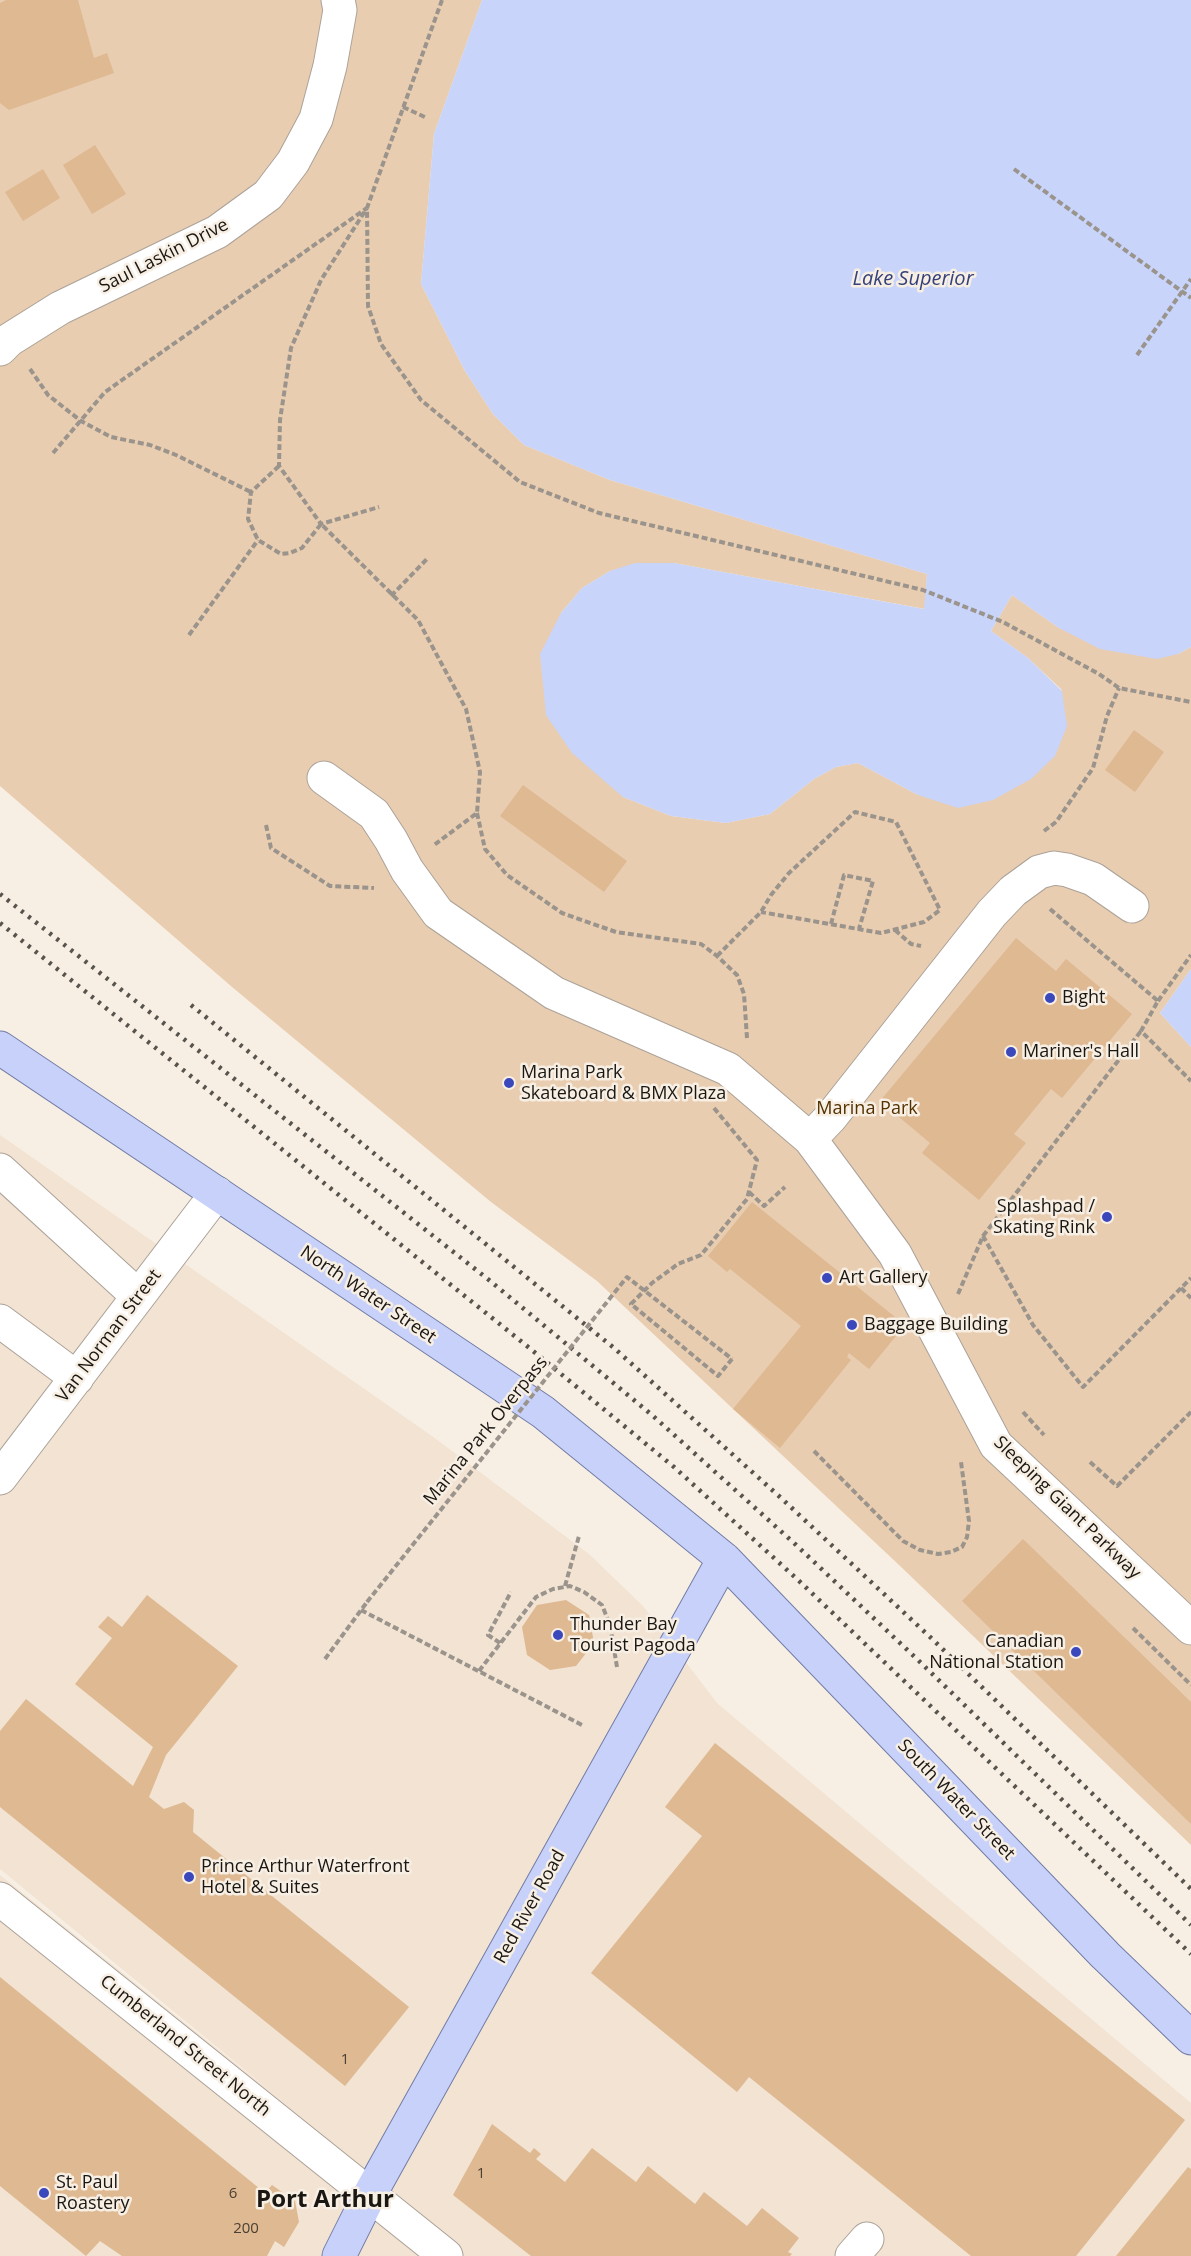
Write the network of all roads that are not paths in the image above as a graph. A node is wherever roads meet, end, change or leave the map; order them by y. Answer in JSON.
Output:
{"nodes":[{"id":1,"x":338,"y":0,"type":"edge"},
{"id":2,"x":13,"y":356,"type":"edge"},
{"id":3,"x":324,"y":778,"type":"dead end"},
{"id":4,"x":1132,"y":906,"type":"dead end"},
{"id":5,"x":0,"y":1048,"type":"edge"},
{"id":6,"x":810,"y":1139,"type":"junction"},
{"id":7,"x":0,"y":1170,"type":"edge"},
{"id":8,"x":217,"y":1193,"type":"junction"},
{"id":9,"x":138,"y":1296,"type":"junction"},
{"id":10,"x":0,"y":1322,"type":"edge"},
{"id":11,"x":77,"y":1378,"type":"junction"},
{"id":12,"x":0,"y":1478,"type":"edge"},
{"id":13,"x":724,"y":1559,"type":"junction"},
{"id":14,"x":1191,"y":1628,"type":"edge"},
{"id":15,"x":0,"y":1899,"type":"edge"},
{"id":16,"x":1191,"y":2038,"type":"edge"},
{"id":17,"x":370,"y":2194,"type":"junction"},
{"id":18,"x":339,"y":2256,"type":"edge"},
{"id":19,"x":446,"y":2256,"type":"edge"}],
"edges":[{"from":1,"to":2,"type":"street","name":"Saul Laskin Drive"},
{"from":3,"to":6,"type":"street","name":"Sleeping Giant Parkway"},
{"from":4,"to":6,"type":"street"},
{"from":5,"to":8,"type":"main road","name":"North Water Street"},
{"from":6,"to":14,"type":"street","name":"Sleeping Giant Parkway"},
{"from":7,"to":9,"type":"street"},
{"from":8,"to":9,"type":"street","name":"Van Norman Street"},
{"from":8,"to":13,"type":"main road","name":"North Water Street"},
{"from":9,"to":11,"type":"street","name":"Van Norman Street"},
{"from":10,"to":11,"type":"street"},
{"from":11,"to":12,"type":"street","name":"Van Norman Street"},
{"from":13,"to":16,"type":"main road","name":"South Water Street"},
{"from":13,"to":17,"type":"main road","name":"Red River Road"},
{"from":15,"to":17,"type":"street","name":"Cumberland Street North"},
{"from":17,"to":18,"type":"main road","name":"Red River Road"},
{"from":17,"to":19,"type":"street","name":"Cumberland Street North"}]}
